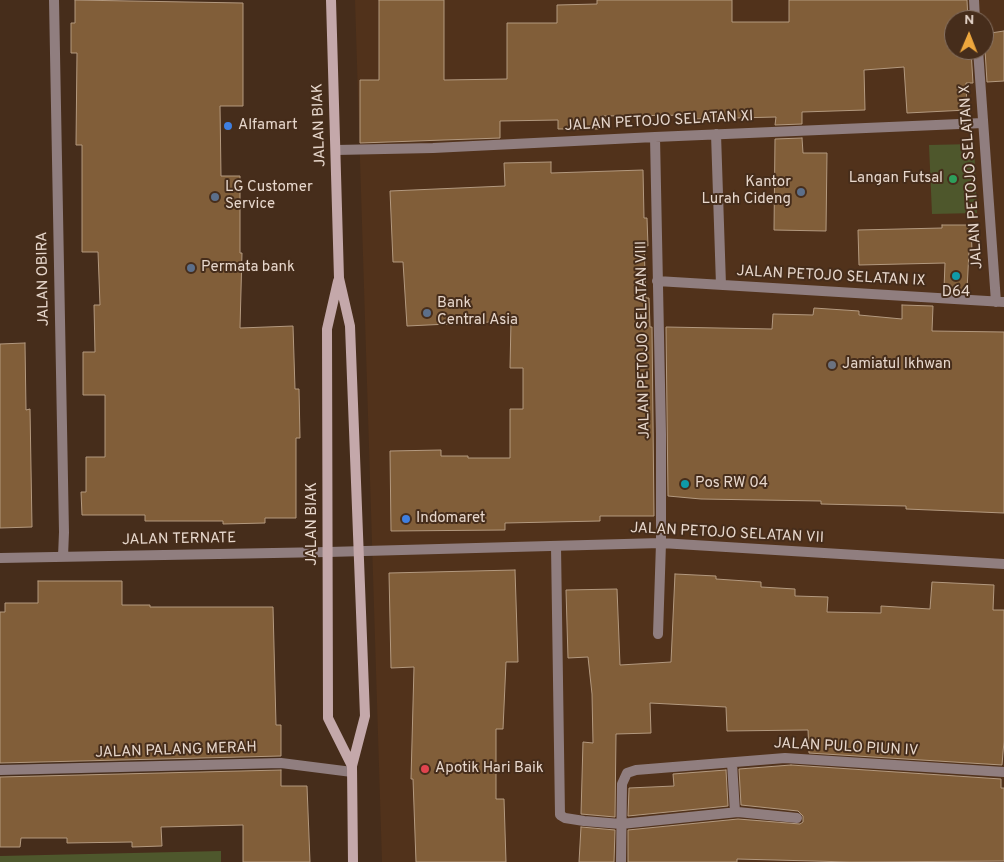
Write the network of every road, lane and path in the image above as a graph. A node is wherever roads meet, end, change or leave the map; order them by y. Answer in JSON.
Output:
{"nodes":[{"id":1,"x":54,"y":0,"type":"edge"},
{"id":2,"x":331,"y":0,"type":"edge"},
{"id":3,"x":979,"y":60,"type":"edge"},
{"id":4,"x":983,"y":123,"type":"junction"},
{"id":5,"x":716,"y":134,"type":"junction"},
{"id":6,"x":655,"y":137,"type":"junction"},
{"id":7,"x":336,"y":150,"type":"junction"},
{"id":8,"x":339,"y":278,"type":"junction"},
{"id":9,"x":657,"y":281,"type":"junction"},
{"id":10,"x":720,"y":285,"type":"junction"},
{"id":11,"x":1000,"y":302,"type":"edge"},
{"id":12,"x":661,"y":543,"type":"junction"},
{"id":13,"x":556,"y":546,"type":"junction"},
{"id":14,"x":359,"y":550,"type":"junction"},
{"id":15,"x":328,"y":552,"type":"junction"},
{"id":16,"x":63,"y":557,"type":"junction"},
{"id":17,"x":0,"y":558,"type":"edge"},
{"id":18,"x":1004,"y":564,"type":"edge"},
{"id":19,"x":658,"y":634,"type":"dead end"},
{"id":20,"x":732,"y":763,"type":"junction"},
{"id":21,"x":352,"y":769,"type":"junction"},
{"id":22,"x":0,"y":770,"type":"edge"},
{"id":23,"x":1004,"y":772,"type":"edge"},
{"id":24,"x":735,"y":812,"type":"junction"},
{"id":25,"x":798,"y":818,"type":"dead end"},
{"id":26,"x":621,"y":824,"type":"junction"},
{"id":27,"x":353,"y":862,"type":"edge"},
{"id":28,"x":621,"y":862,"type":"edge"}],
"edges":[{"from":1,"to":16,"type":"street","name":"JALAN OBIRA"},
{"from":2,"to":7,"type":"main road","name":"JALAN BIAK"},
{"from":3,"to":4,"type":"street","name":"JALAN PETOJO SELATAN X"},
{"from":4,"to":5,"type":"street","name":"JALAN PETOJO SELATAN XI"},
{"from":4,"to":11,"type":"street","name":"JALAN PETOJO SELATAN X"},
{"from":5,"to":6,"type":"street","name":"JALAN PETOJO SELATAN XI"},
{"from":5,"to":10,"type":"street"},
{"from":6,"to":7,"type":"street","name":"JALAN PETOJO SELATAN XI"},
{"from":6,"to":9,"type":"street","name":"JALAN PETOJO SELATAN VIII"},
{"from":7,"to":8,"type":"main road","name":"JALAN BIAK"},
{"from":8,"to":14,"type":"main road","name":"JALAN BIAK"},
{"from":8,"to":15,"type":"main road","name":"JALAN BIAK"},
{"from":9,"to":10,"type":"street","name":"JALAN PETOJO SELATAN IX"},
{"from":9,"to":12,"type":"street","name":"JALAN PETOJO SELATAN VIII"},
{"from":10,"to":11,"type":"street","name":"JALAN PETOJO SELATAN IX"},
{"from":12,"to":13,"type":"street","name":"JALAN PETOJO SELATAN VII"},
{"from":12,"to":18,"type":"street","name":"JALAN PETOJO SELATAN VII"},
{"from":12,"to":19,"type":"street","name":"JALAN PETOJO SELATAN VIII"},
{"from":13,"to":14,"type":"street","name":"JALAN PETOJO SELATAN VII"},
{"from":13,"to":26,"type":"street"},
{"from":14,"to":15,"type":"street","name":"JALAN TERNATE"},
{"from":14,"to":21,"type":"main road","name":"JALAN BIAK"},
{"from":15,"to":16,"type":"street","name":"JALAN TERNATE"},
{"from":15,"to":21,"type":"main road","name":"JALAN BIAK"},
{"from":16,"to":17,"type":"street","name":"JALAN TERNATE"},
{"from":20,"to":23,"type":"street","name":"JALAN PULO PIUN IV"},
{"from":20,"to":24,"type":"street"},
{"from":20,"to":26,"type":"street","name":"JALAN PULO PIUN IV"},
{"from":21,"to":22,"type":"street","name":"JALAN PALANG MERAH"},
{"from":21,"to":27,"type":"main road","name":"JALAN BIAK"},
{"from":24,"to":25,"type":"street"},
{"from":24,"to":26,"type":"street"},
{"from":26,"to":28,"type":"street"}]}
